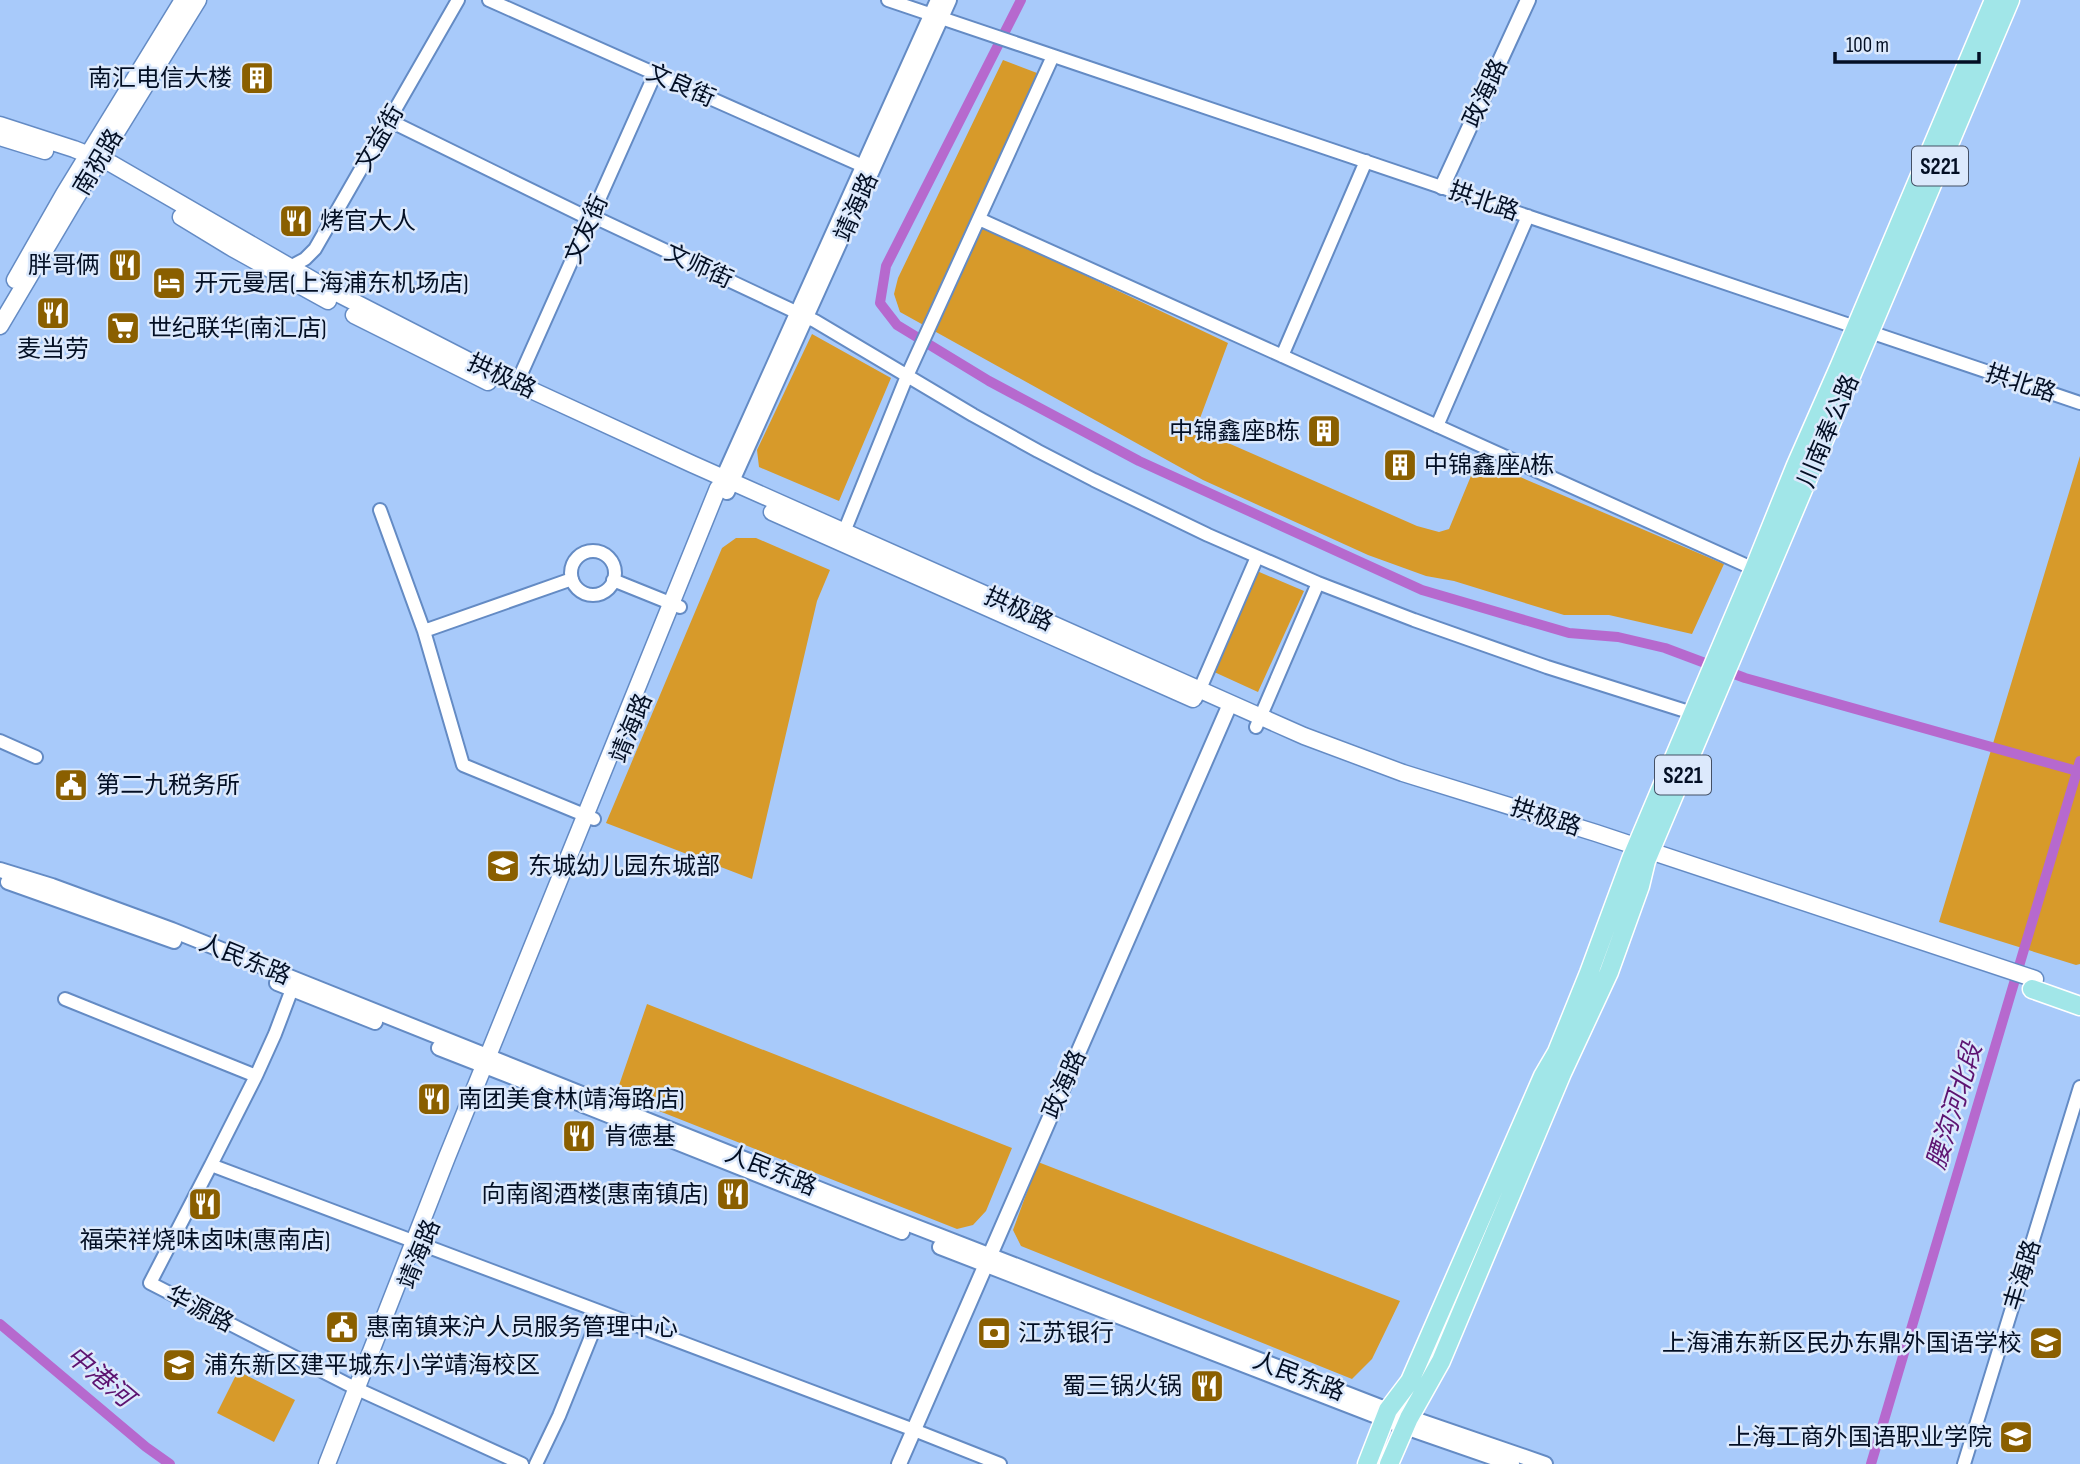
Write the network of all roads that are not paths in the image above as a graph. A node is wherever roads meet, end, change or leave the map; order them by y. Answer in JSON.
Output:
{"nodes":[{"id":1,"x":183,"y":0,"type":"edge"},
{"id":2,"x":198,"y":0,"type":"edge"},
{"id":3,"x":458,"y":0,"type":"edge"},
{"id":4,"x":489,"y":0,"type":"edge"},
{"id":5,"x":888,"y":0,"type":"edge"},
{"id":6,"x":938,"y":0,"type":"edge"},
{"id":7,"x":950,"y":0,"type":"edge"},
{"id":8,"x":1528,"y":0,"type":"edge"},
{"id":9,"x":1994,"y":0,"type":"edge"},
{"id":10,"x":2010,"y":0,"type":"edge"},
{"id":11,"x":936,"y":16,"type":"junction"},
{"id":12,"x":1053,"y":56,"type":"junction"},
{"id":13,"x":655,"y":74,"type":"junction"},
{"id":14,"x":388,"y":120,"type":"junction"},
{"id":15,"x":0,"y":125,"type":"edge"},
{"id":16,"x":0,"y":137,"type":"edge"},
{"id":17,"x":91,"y":161,"type":"junction"},
{"id":18,"x":1366,"y":161,"type":"junction"},
{"id":19,"x":868,"y":168,"type":"junction"},
{"id":20,"x":1442,"y":187,"type":"junction"},
{"id":21,"x":1528,"y":216,"type":"junction"},
{"id":22,"x":591,"y":218,"type":"junction"},
{"id":23,"x":979,"y":219,"type":"junction"},
{"id":24,"x":290,"y":267,"type":"junction"},
{"id":25,"x":0,"y":306,"type":"edge"},
{"id":26,"x":802,"y":315,"type":"junction"},
{"id":27,"x":0,"y":326,"type":"edge"},
{"id":28,"x":1864,"y":329,"type":"junction"},
{"id":29,"x":1282,"y":356,"type":"junction"},
{"id":30,"x":907,"y":376,"type":"junction"},
{"id":31,"x":517,"y":383,"type":"junction"},
{"id":32,"x":2080,"y":402,"type":"edge"},
{"id":33,"x":1437,"y":426,"type":"junction"},
{"id":34,"x":725,"y":485,"type":"junction"},
{"id":35,"x":380,"y":510,"type":"dead end"},
{"id":36,"x":844,"y":532,"type":"junction"},
{"id":37,"x":1257,"y":557,"type":"junction"},
{"id":38,"x":1754,"y":569,"type":"junction"},
{"id":39,"x":572,"y":579,"type":"junction"},
{"id":40,"x":613,"y":580,"type":"junction"},
{"id":41,"x":1318,"y":583,"type":"junction"},
{"id":42,"x":675,"y":605,"type":"junction"},
{"id":43,"x":424,"y":631,"type":"junction"},
{"id":44,"x":1728,"y":647,"type":"junction"},
{"id":45,"x":1712,"y":686,"type":"junction"},
{"id":46,"x":1197,"y":695,"type":"junction"},
{"id":47,"x":1228,"y":708,"type":"junction"},
{"id":48,"x":1692,"y":713,"type":"junction"},
{"id":49,"x":1258,"y":722,"type":"junction"},
{"id":50,"x":0,"y":741,"type":"edge"},
{"id":51,"x":36,"y":757,"type":"dead end"},
{"id":52,"x":589,"y":818,"type":"junction"},
{"id":53,"x":1641,"y":854,"type":"junction"},
{"id":54,"x":0,"y":870,"type":"edge"},
{"id":55,"x":0,"y":880,"type":"edge"},
{"id":56,"x":2033,"y":984,"type":"junction"},
{"id":57,"x":292,"y":989,"type":"junction"},
{"id":58,"x":2080,"y":994,"type":"edge"},
{"id":59,"x":65,"y":999,"type":"dead end"},
{"id":60,"x":2080,"y":1006,"type":"edge"},
{"id":61,"x":490,"y":1063,"type":"junction"},
{"id":62,"x":256,"y":1076,"type":"junction"},
{"id":63,"x":2080,"y":1087,"type":"edge"},
{"id":64,"x":211,"y":1164,"type":"junction"},
{"id":65,"x":418,"y":1243,"type":"junction"},
{"id":66,"x":988,"y":1260,"type":"junction"},
{"id":67,"x":601,"y":1312,"type":"junction"},
{"id":68,"x":360,"y":1390,"type":"junction"},
{"id":69,"x":1386,"y":1414,"type":"junction"},
{"id":70,"x":1407,"y":1422,"type":"junction"},
{"id":71,"x":914,"y":1430,"type":"junction"},
{"id":72,"x":327,"y":1464,"type":"edge"},
{"id":73,"x":335,"y":1464,"type":"edge"},
{"id":74,"x":522,"y":1464,"type":"edge"},
{"id":75,"x":536,"y":1464,"type":"edge"},
{"id":76,"x":899,"y":1464,"type":"edge"},
{"id":77,"x":1000,"y":1464,"type":"edge"},
{"id":78,"x":1367,"y":1464,"type":"edge"},
{"id":79,"x":1389,"y":1464,"type":"edge"},
{"id":80,"x":1513,"y":1464,"type":"edge"},
{"id":81,"x":1545,"y":1464,"type":"edge"},
{"id":82,"x":1964,"y":1464,"type":"edge"}],
"edges":[{"from":1,"to":17,"type":"main road","name":"南祝路"},
{"from":2,"to":17,"type":"main road","name":"南祝路"},
{"from":3,"to":14,"type":"street","name":"文益街"},
{"from":4,"to":13,"type":"street","name":"文良街"},
{"from":5,"to":11,"type":"street","name":"拱北路"},
{"from":6,"to":11,"type":"street","name":"靖海路"},
{"from":7,"to":11,"type":"street","name":"靖海路"},
{"from":8,"to":20,"type":"street","name":"政海路"},
{"from":9,"to":28,"type":"main road","name":"川南奉公路","number":"S221"},
{"from":10,"to":28,"type":"main road","name":"川南奉公路","number":"S221"},
{"from":11,"to":12,"type":"street","name":"拱北路"},
{"from":11,"to":19,"type":"street","name":"靖海路"},
{"from":12,"to":18,"type":"street","name":"拱北路"},
{"from":12,"to":23,"type":"street"},
{"from":13,"to":19,"type":"street","name":"文良街"},
{"from":13,"to":22,"type":"street","name":"文友街"},
{"from":14,"to":22,"type":"street","name":"文师街"},
{"from":14,"to":24,"type":"street","name":"文益街"},
{"from":15,"to":17,"type":"main road","name":"拱极路"},
{"from":16,"to":17,"type":"main road","name":"拱极路"},
{"from":17,"to":24,"type":"main road","name":"拱极路"},
{"from":17,"to":25,"type":"main road","name":"南祝路"},
{"from":17,"to":27,"type":"main road","name":"南祝路"},
{"from":17,"to":34,"type":"main road","name":"拱极路"},
{"from":18,"to":20,"type":"street","name":"拱北路"},
{"from":18,"to":29,"type":"street"},
{"from":19,"to":26,"type":"street","name":"靖海路"},
{"from":20,"to":21,"type":"street","name":"拱北路"},
{"from":21,"to":28,"type":"street","name":"拱北路"},
{"from":21,"to":33,"type":"street"},
{"from":22,"to":26,"type":"street","name":"文师街"},
{"from":22,"to":31,"type":"street","name":"文友街"},
{"from":23,"to":29,"type":"street"},
{"from":23,"to":30,"type":"street"},
{"from":24,"to":31,"type":"main road","name":"拱极路"},
{"from":26,"to":30,"type":"street","name":"文师街"},
{"from":26,"to":34,"type":"street","name":"靖海路"},
{"from":28,"to":32,"type":"street","name":"拱北路"},
{"from":28,"to":38,"type":"main road","name":"川南奉公路","number":"S221"},
{"from":28,"to":44,"type":"main road","name":"川南奉公路","number":"S221"},
{"from":29,"to":33,"type":"street"},
{"from":30,"to":36,"type":"street"},
{"from":30,"to":37,"type":"street","name":"文师街"},
{"from":31,"to":34,"type":"main road","name":"拱极路"},
{"from":33,"to":38,"type":"street"},
{"from":34,"to":36,"type":"main road","name":"拱极路"},
{"from":34,"to":42,"type":"main road","name":"靖海路"},
{"from":34,"to":46,"type":"main road","name":"拱极路"},
{"from":35,"to":43,"type":"street"},
{"from":36,"to":46,"type":"main road","name":"拱极路"},
{"from":37,"to":41,"type":"street","name":"文师街"},
{"from":37,"to":46,"type":"street"},
{"from":38,"to":44,"type":"main road","name":"川南奉公路","number":"S221"},
{"from":39,"to":40,"type":"street"},
{"from":39,"to":40,"type":"street"},
{"from":39,"to":43,"type":"street"},
{"from":40,"to":42,"type":"street"},
{"from":41,"to":48,"type":"street","name":"文师街"},
{"from":41,"to":49,"type":"street"},
{"from":42,"to":52,"type":"main road","name":"靖海路"},
{"from":43,"to":52,"type":"street"},
{"from":44,"to":45,"type":"main road","name":"川南奉公路","number":"S221"},
{"from":45,"to":48,"type":"main road","name":"川南奉公路","number":"S221"},
{"from":45,"to":53,"type":"main road","name":"川南奉公路","number":"S221"},
{"from":46,"to":47,"type":"main road","name":"拱极路"},
{"from":47,"to":49,"type":"main road","name":"拱极路"},
{"from":47,"to":66,"type":"street","name":"政海路"},
{"from":48,"to":53,"type":"main road","name":"川南奉公路","number":"S221"},
{"from":49,"to":53,"type":"main road","name":"拱极路"},
{"from":50,"to":51,"type":"street"},
{"from":52,"to":61,"type":"main road","name":"靖海路"},
{"from":53,"to":56,"type":"main road","name":"拱极路"},
{"from":53,"to":69,"type":"main road"},
{"from":53,"to":70,"type":"main road"},
{"from":54,"to":61,"type":"street","name":"人民东路"},
{"from":55,"to":57,"type":"street","name":"人民东路"},
{"from":56,"to":58,"type":"main road","name":"拱极路"},
{"from":56,"to":60,"type":"main road","name":"拱极路"},
{"from":57,"to":61,"type":"street","name":"人民东路"},
{"from":57,"to":62,"type":"street"},
{"from":59,"to":62,"type":"street"},
{"from":61,"to":65,"type":"main road","name":"靖海路"},
{"from":61,"to":66,"type":"street","name":"人民东路"},
{"from":62,"to":64,"type":"street"},
{"from":63,"to":82,"type":"street","name":"丰海路"},
{"from":64,"to":65,"type":"street"},
{"from":64,"to":68,"type":"street","name":"华源路"},
{"from":65,"to":67,"type":"street"},
{"from":65,"to":68,"type":"main road","name":"靖海路"},
{"from":66,"to":69,"type":"street","name":"人民东路"},
{"from":66,"to":71,"type":"street","name":"政海路"},
{"from":67,"to":71,"type":"street"},
{"from":67,"to":75,"type":"street"},
{"from":68,"to":72,"type":"main road","name":"靖海路"},
{"from":68,"to":73,"type":"main road","name":"靖海路"},
{"from":68,"to":74,"type":"street","name":"华源路"},
{"from":69,"to":70,"type":"street","name":"人民东路"},
{"from":69,"to":78,"type":"main road"},
{"from":70,"to":79,"type":"main road"},
{"from":70,"to":80,"type":"street","name":"人民东路"},
{"from":70,"to":81,"type":"street","name":"人民东路"},
{"from":71,"to":76,"type":"street","name":"政海路"},
{"from":71,"to":77,"type":"street"}]}
